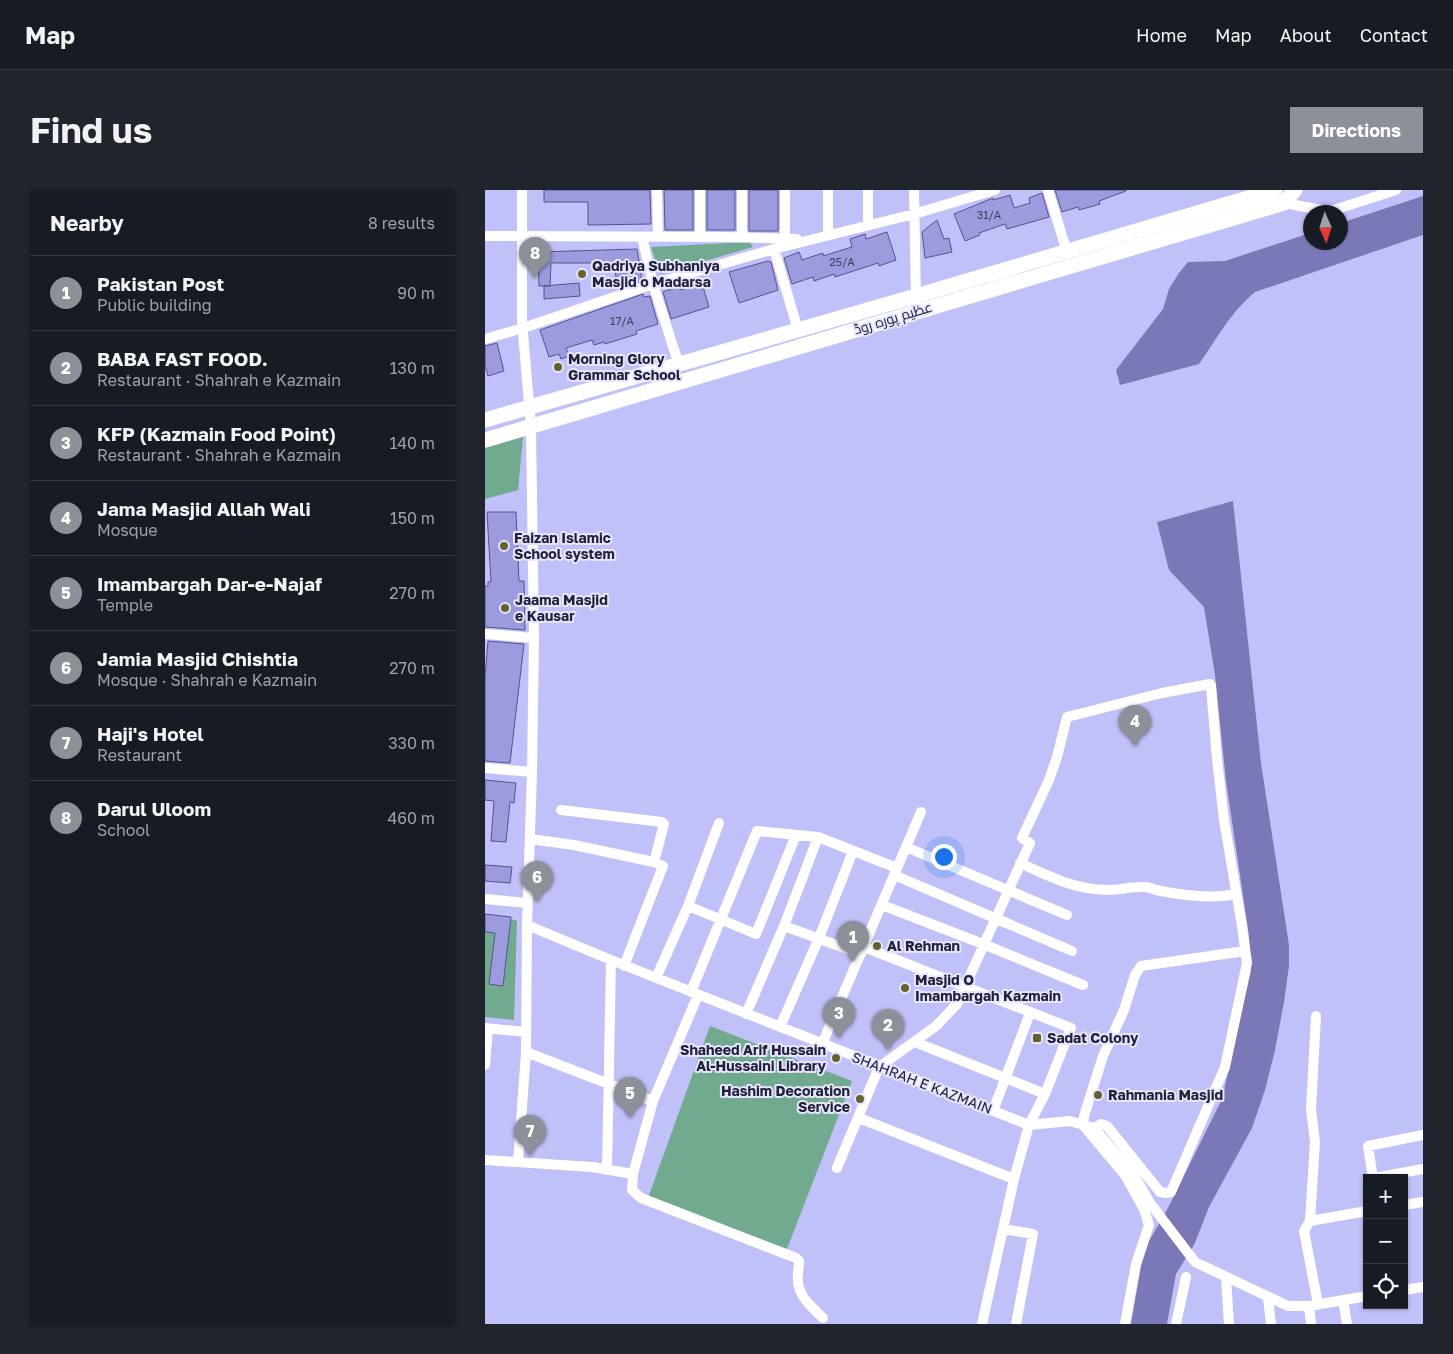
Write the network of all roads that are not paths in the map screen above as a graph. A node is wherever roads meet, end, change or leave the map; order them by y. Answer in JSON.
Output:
{"nodes":[{"id":1,"x":521,"y":190,"type":"edge"},
{"id":2,"x":657,"y":190,"type":"edge"},
{"id":3,"x":700,"y":190,"type":"edge"},
{"id":4,"x":742,"y":190,"type":"edge"},
{"id":5,"x":785,"y":190,"type":"edge"},
{"id":6,"x":828,"y":190,"type":"edge"},
{"id":7,"x":868,"y":190,"type":"edge"},
{"id":8,"x":914,"y":190,"type":"edge"},
{"id":9,"x":995,"y":190,"type":"edge"},
{"id":10,"x":1048,"y":190,"type":"edge"},
{"id":11,"x":1295,"y":190,"type":"edge"},
{"id":12,"x":1396,"y":190,"type":"edge"},
{"id":13,"x":1279,"y":194,"type":"edge"},
{"id":14,"x":914,"y":214,"type":"junction"},
{"id":15,"x":868,"y":225,"type":"junction"},
{"id":16,"x":828,"y":235,"type":"junction"},
{"id":17,"x":485,"y":236,"type":"edge"},
{"id":18,"x":522,"y":236,"type":"junction"},
{"id":19,"x":642,"y":236,"type":"junction"},
{"id":20,"x":658,"y":236,"type":"junction"},
{"id":21,"x":700,"y":236,"type":"junction"},
{"id":22,"x":742,"y":237,"type":"junction"},
{"id":23,"x":785,"y":238,"type":"junction"},
{"id":24,"x":808,"y":239,"type":"junction"},
{"id":25,"x":774,"y":248,"type":"junction"},
{"id":26,"x":1067,"y":252,"type":"junction"},
{"id":27,"x":653,"y":284,"type":"junction"},
{"id":28,"x":916,"y":304,"type":"junction"},
{"id":29,"x":523,"y":328,"type":"junction"},
{"id":30,"x":798,"y":330,"type":"junction"},
{"id":31,"x":485,"y":338,"type":"edge"},
{"id":32,"x":679,"y":364,"type":"junction"},
{"id":33,"x":528,"y":408,"type":"junction"},
{"id":34,"x":485,"y":420,"type":"edge"},
{"id":35,"x":531,"y":427,"type":"junction"},
{"id":36,"x":485,"y":440,"type":"edge"},
{"id":37,"x":485,"y":634,"type":"edge"},
{"id":38,"x":533,"y":638,"type":"junction"},
{"id":39,"x":485,"y":768,"type":"edge"},
{"id":40,"x":532,"y":772,"type":"junction"},
{"id":41,"x":561,"y":810,"type":"dead end"},
{"id":42,"x":921,"y":812,"type":"dead end"},
{"id":43,"x":719,"y":823,"type":"dead end"},
{"id":44,"x":796,"y":835,"type":"junction"},
{"id":45,"x":818,"y":838,"type":"junction"},
{"id":46,"x":530,"y":839,"type":"junction"},
{"id":47,"x":906,"y":847,"type":"junction"},
{"id":48,"x":853,"y":851,"type":"junction"},
{"id":49,"x":653,"y":862,"type":"junction"},
{"id":50,"x":1020,"y":863,"type":"junction"},
{"id":51,"x":896,"y":872,"type":"junction"},
{"id":52,"x":1009,"y":889,"type":"junction"},
{"id":53,"x":1236,"y":894,"type":"junction"},
{"id":54,"x":485,"y":899,"type":"edge"},
{"id":55,"x":527,"y":903,"type":"junction"},
{"id":56,"x":882,"y":905,"type":"junction"},
{"id":57,"x":688,"y":906,"type":"junction"},
{"id":58,"x":1067,"y":915,"type":"dead end"},
{"id":59,"x":995,"y":918,"type":"junction"},
{"id":60,"x":721,"y":920,"type":"junction"},
{"id":61,"x":527,"y":925,"type":"junction"},
{"id":62,"x":784,"y":926,"type":"junction"},
{"id":63,"x":819,"y":938,"type":"junction"},
{"id":64,"x":983,"y":944,"type":"junction"},
{"id":65,"x":863,"y":950,"type":"junction"},
{"id":66,"x":1245,"y":951,"type":"junction"},
{"id":67,"x":1073,"y":952,"type":"dead end"},
{"id":68,"x":611,"y":960,"type":"junction"},
{"id":69,"x":624,"y":966,"type":"junction"},
{"id":70,"x":656,"y":978,"type":"junction"},
{"id":71,"x":1083,"y":985,"type":"dead end"},
{"id":72,"x":964,"y":986,"type":"junction"},
{"id":73,"x":695,"y":993,"type":"junction"},
{"id":74,"x":1030,"y":1013,"type":"junction"},
{"id":75,"x":746,"y":1014,"type":"junction"},
{"id":76,"x":1315,"y":1016,"type":"dead end"},
{"id":77,"x":780,"y":1027,"type":"junction"},
{"id":78,"x":487,"y":1029,"type":"edge"},
{"id":79,"x":526,"y":1032,"type":"junction"},
{"id":80,"x":915,"y":1042,"type":"junction"},
{"id":81,"x":822,"y":1044,"type":"junction"},
{"id":82,"x":526,"y":1052,"type":"junction"},
{"id":83,"x":485,"y":1065,"type":"edge"},
{"id":84,"x":879,"y":1067,"type":"junction"},
{"id":85,"x":1005,"y":1078,"type":"junction"},
{"id":86,"x":608,"y":1084,"type":"junction"},
{"id":87,"x":1045,"y":1094,"type":"junction"},
{"id":88,"x":653,"y":1101,"type":"junction"},
{"id":89,"x":993,"y":1111,"type":"junction"},
{"id":90,"x":859,"y":1118,"type":"junction"},
{"id":91,"x":1029,"y":1125,"type":"junction"},
{"id":92,"x":1083,"y":1125,"type":"junction"},
{"id":93,"x":1094,"y":1128,"type":"junction"},
{"id":94,"x":1423,"y":1135,"type":"edge"},
{"id":95,"x":485,"y":1160,"type":"edge"},
{"id":96,"x":518,"y":1162,"type":"junction"},
{"id":97,"x":837,"y":1168,"type":"dead end"},
{"id":98,"x":1423,"y":1169,"type":"edge"},
{"id":99,"x":607,"y":1170,"type":"junction"},
{"id":100,"x":633,"y":1174,"type":"junction"},
{"id":101,"x":1372,"y":1174,"type":"edge"},
{"id":102,"x":1395,"y":1174,"type":"edge"},
{"id":103,"x":1014,"y":1179,"type":"junction"},
{"id":104,"x":1423,"y":1202,"type":"edge"},
{"id":105,"x":1408,"y":1204,"type":"edge"},
{"id":106,"x":1363,"y":1212,"type":"edge"},
{"id":107,"x":1310,"y":1221,"type":"junction"},
{"id":108,"x":1003,"y":1229,"type":"junction"},
{"id":109,"x":1186,"y":1277,"type":"dead end"},
{"id":110,"x":1227,"y":1278,"type":"junction"},
{"id":111,"x":1423,"y":1287,"type":"edge"},
{"id":112,"x":1408,"y":1289,"type":"edge"},
{"id":113,"x":1363,"y":1297,"type":"edge"},
{"id":114,"x":1268,"y":1298,"type":"junction"},
{"id":115,"x":1343,"y":1300,"type":"junction"},
{"id":116,"x":1314,"y":1305,"type":"junction"},
{"id":117,"x":823,"y":1318,"type":"dead end"},
{"id":118,"x":983,"y":1324,"type":"edge"},
{"id":119,"x":1016,"y":1324,"type":"edge"},
{"id":120,"x":1125,"y":1324,"type":"edge"},
{"id":121,"x":1176,"y":1324,"type":"edge"},
{"id":122,"x":1229,"y":1324,"type":"edge"},
{"id":123,"x":1271,"y":1324,"type":"edge"},
{"id":124,"x":1311,"y":1324,"type":"edge"},
{"id":125,"x":1347,"y":1324,"type":"edge"}],
"edges":[{"from":1,"to":18,"type":"street"},
{"from":2,"to":20,"type":"street"},
{"from":3,"to":21,"type":"street"},
{"from":4,"to":22,"type":"street"},
{"from":5,"to":23,"type":"street"},
{"from":6,"to":16,"type":"street"},
{"from":7,"to":15,"type":"street"},
{"from":8,"to":14,"type":"street"},
{"from":9,"to":14,"type":"street"},
{"from":10,"to":26,"type":"street"},
{"from":11,"to":13,"type":"main road"},
{"from":12,"to":13,"type":"street"},
{"from":13,"to":26,"type":"main road","name":"عظیم پورہ روڈ"},
{"from":13,"to":28,"type":"main road","name":"عظیم پورہ روڈ"},
{"from":14,"to":15,"type":"street"},
{"from":14,"to":28,"type":"street"},
{"from":15,"to":16,"type":"street"},
{"from":16,"to":24,"type":"street"},
{"from":17,"to":18,"type":"street"},
{"from":18,"to":19,"type":"street"},
{"from":18,"to":29,"type":"street"},
{"from":19,"to":20,"type":"street"},
{"from":19,"to":27,"type":"street"},
{"from":20,"to":21,"type":"street"},
{"from":21,"to":22,"type":"street"},
{"from":22,"to":23,"type":"street"},
{"from":23,"to":24,"type":"street"},
{"from":24,"to":25,"type":"street"},
{"from":25,"to":27,"type":"street"},
{"from":25,"to":30,"type":"street"},
{"from":26,"to":28,"type":"main road","name":"عظیم پورہ روڈ"},
{"from":27,"to":29,"type":"street"},
{"from":27,"to":32,"type":"street"},
{"from":28,"to":30,"type":"main road","name":"عظیم پورہ روڈ"},
{"from":28,"to":35,"type":"main road","name":"عظیم پورہ روڈ"},
{"from":29,"to":31,"type":"street"},
{"from":29,"to":33,"type":"street"},
{"from":30,"to":32,"type":"main road","name":"عظیم پورہ روڈ"},
{"from":32,"to":33,"type":"main road","name":"عظیم پورہ روڈ"},
{"from":33,"to":34,"type":"main road","name":"عظیم پورہ روڈ"},
{"from":33,"to":35,"type":"street"},
{"from":35,"to":36,"type":"main road","name":"عظیم پورہ روڈ"},
{"from":35,"to":38,"type":"street"},
{"from":37,"to":38,"type":"street"},
{"from":38,"to":40,"type":"street"},
{"from":39,"to":40,"type":"street"},
{"from":40,"to":46,"type":"street"},
{"from":41,"to":49,"type":"street"},
{"from":42,"to":47,"type":"street"},
{"from":43,"to":57,"type":"street"},
{"from":44,"to":45,"type":"street"},
{"from":44,"to":60,"type":"street"},
{"from":44,"to":60,"type":"street"},
{"from":45,"to":48,"type":"street"},
{"from":45,"to":62,"type":"street"},
{"from":46,"to":49,"type":"street"},
{"from":46,"to":55,"type":"street"},
{"from":47,"to":51,"type":"street"},
{"from":47,"to":52,"type":"street"},
{"from":48,"to":51,"type":"street"},
{"from":48,"to":63,"type":"street"},
{"from":49,"to":69,"type":"street"},
{"from":50,"to":52,"type":"street"},
{"from":50,"to":53,"type":"street"},
{"from":50,"to":53,"type":"street"},
{"from":51,"to":56,"type":"street"},
{"from":51,"to":59,"type":"street"},
{"from":52,"to":58,"type":"street"},
{"from":52,"to":59,"type":"street"},
{"from":53,"to":66,"type":"street"},
{"from":54,"to":55,"type":"street"},
{"from":55,"to":61,"type":"street"},
{"from":56,"to":64,"type":"street"},
{"from":56,"to":65,"type":"street"},
{"from":57,"to":60,"type":"street"},
{"from":57,"to":70,"type":"street"},
{"from":59,"to":64,"type":"street"},
{"from":59,"to":67,"type":"street"},
{"from":60,"to":73,"type":"street"},
{"from":61,"to":68,"type":"street","name":"SHAHRAH E KAZMAIN"},
{"from":61,"to":79,"type":"street"},
{"from":62,"to":63,"type":"street"},
{"from":62,"to":75,"type":"street"},
{"from":63,"to":65,"type":"street"},
{"from":63,"to":77,"type":"street"},
{"from":64,"to":71,"type":"street"},
{"from":64,"to":72,"type":"street"},
{"from":65,"to":72,"type":"street"},
{"from":65,"to":81,"type":"street"},
{"from":66,"to":92,"type":"street"},
{"from":66,"to":93,"type":"street","name":"SHAHRAH E KAZMAIN"},
{"from":68,"to":69,"type":"street","name":"SHAHRAH E KAZMAIN"},
{"from":68,"to":86,"type":"street"},
{"from":69,"to":70,"type":"street","name":"SHAHRAH E KAZMAIN"},
{"from":70,"to":73,"type":"street","name":"SHAHRAH E KAZMAIN"},
{"from":72,"to":74,"type":"street"},
{"from":72,"to":80,"type":"street"},
{"from":73,"to":75,"type":"street","name":"SHAHRAH E KAZMAIN"},
{"from":73,"to":88,"type":"street"},
{"from":74,"to":85,"type":"street"},
{"from":74,"to":87,"type":"street"},
{"from":75,"to":77,"type":"street","name":"SHAHRAH E KAZMAIN"},
{"from":76,"to":107,"type":"street"},
{"from":77,"to":81,"type":"street","name":"SHAHRAH E KAZMAIN"},
{"from":78,"to":79,"type":"street"},
{"from":78,"to":83,"type":"street"},
{"from":79,"to":82,"type":"street"},
{"from":80,"to":84,"type":"street"},
{"from":80,"to":85,"type":"street"},
{"from":81,"to":84,"type":"street","name":"SHAHRAH E KAZMAIN"},
{"from":82,"to":86,"type":"street"},
{"from":82,"to":96,"type":"street"},
{"from":84,"to":89,"type":"street","name":"SHAHRAH E KAZMAIN"},
{"from":84,"to":90,"type":"street"},
{"from":85,"to":87,"type":"street"},
{"from":85,"to":89,"type":"street"},
{"from":86,"to":88,"type":"street"},
{"from":86,"to":99,"type":"street"},
{"from":87,"to":91,"type":"street"},
{"from":88,"to":100,"type":"street"},
{"from":89,"to":91,"type":"street","name":"SHAHRAH E KAZMAIN"},
{"from":90,"to":97,"type":"street"},
{"from":90,"to":103,"type":"street"},
{"from":91,"to":92,"type":"street","name":"SHAHRAH E KAZMAIN"},
{"from":91,"to":103,"type":"street"},
{"from":92,"to":93,"type":"street","name":"SHAHRAH E KAZMAIN"},
{"from":92,"to":120,"type":"street"},
{"from":93,"to":110,"type":"street"},
{"from":94,"to":101,"type":"street"},
{"from":95,"to":96,"type":"street"},
{"from":96,"to":99,"type":"street"},
{"from":98,"to":102,"type":"street"},
{"from":99,"to":100,"type":"street"},
{"from":100,"to":117,"type":"street"},
{"from":103,"to":108,"type":"street"},
{"from":104,"to":105,"type":"street"},
{"from":106,"to":107,"type":"street"},
{"from":107,"to":116,"type":"street"},
{"from":108,"to":118,"type":"street"},
{"from":108,"to":119,"type":"street"},
{"from":109,"to":121,"type":"street"},
{"from":110,"to":114,"type":"street"},
{"from":110,"to":122,"type":"street"},
{"from":111,"to":112,"type":"street"},
{"from":113,"to":115,"type":"street"},
{"from":114,"to":116,"type":"street"},
{"from":114,"to":123,"type":"street"},
{"from":115,"to":116,"type":"street"},
{"from":115,"to":125,"type":"street"},
{"from":116,"to":124,"type":"street"}]}
